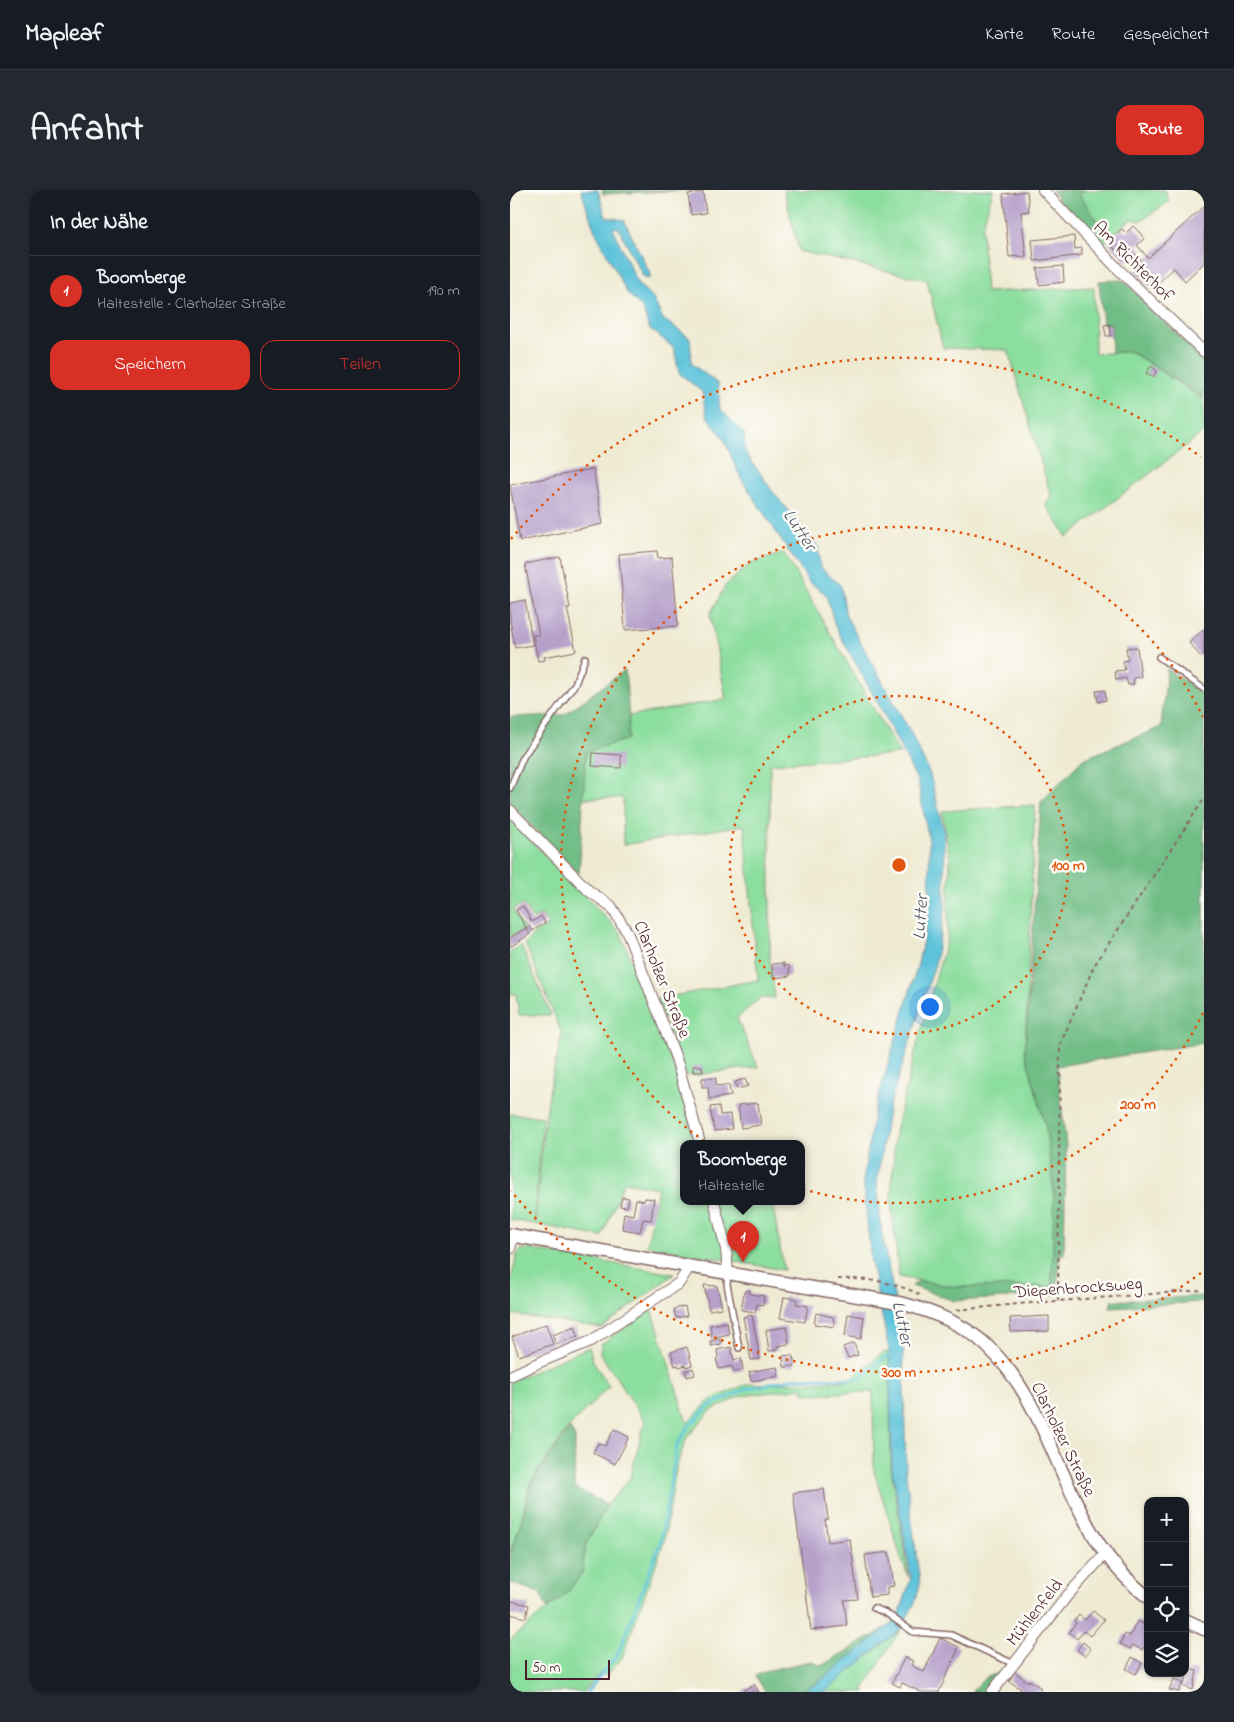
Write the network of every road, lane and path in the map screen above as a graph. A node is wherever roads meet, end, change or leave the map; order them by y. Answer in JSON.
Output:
{"nodes":[{"id":1,"x":1043,"y":190,"type":"edge"},
{"id":2,"x":1204,"y":352,"type":"edge"},
{"id":3,"x":1159,"y":657,"type":"dead end"},
{"id":4,"x":585,"y":658,"type":"dead end"},
{"id":5,"x":1204,"y":689,"type":"edge"},
{"id":6,"x":510,"y":788,"type":"edge"},
{"id":7,"x":1204,"y":799,"type":"edge"},
{"id":8,"x":510,"y":810,"type":"edge"},
{"id":9,"x":699,"y":1140,"type":"edge"},
{"id":10,"x":715,"y":1205,"type":"edge"},
{"id":11,"x":512,"y":1235,"type":"edge"},
{"id":12,"x":510,"y":1249,"type":"edge"},
{"id":13,"x":690,"y":1266,"type":"junction"},
{"id":14,"x":728,"y":1273,"type":"junction"},
{"id":15,"x":865,"y":1280,"type":"dead end"},
{"id":16,"x":902,"y":1286,"type":"dead end"},
{"id":17,"x":1204,"y":1290,"type":"edge"},
{"id":18,"x":1058,"y":1301,"type":"junction"},
{"id":19,"x":954,"y":1312,"type":"dead end"},
{"id":20,"x":739,"y":1348,"type":"dead end"},
{"id":21,"x":510,"y":1376,"type":"edge"},
{"id":22,"x":1105,"y":1554,"type":"junction"},
{"id":23,"x":1144,"y":1594,"type":"edge"},
{"id":24,"x":874,"y":1608,"type":"dead end"},
{"id":25,"x":1189,"y":1622,"type":"edge"},
{"id":26,"x":1204,"y":1629,"type":"edge"},
{"id":27,"x":1014,"y":1664,"type":"junction"},
{"id":28,"x":992,"y":1692,"type":"edge"}],
"edges":[{"from":1,"to":2,"type":"street","name":"Am Richterhof"},
{"from":3,"to":5,"type":"lane"},
{"from":4,"to":6,"type":"lane"},
{"from":7,"to":18,"type":"path"},
{"from":8,"to":9,"type":"street","name":"Clarholzer Straße"},
{"from":10,"to":14,"type":"street"},
{"from":11,"to":12,"type":"street"},
{"from":11,"to":13,"type":"street","name":"Clarholzer Straße"},
{"from":13,"to":14,"type":"street","name":"Clarholzer Straße"},
{"from":13,"to":21,"type":"street"},
{"from":14,"to":20,"type":"lane"},
{"from":14,"to":22,"type":"street","name":"Clarholzer Straße"},
{"from":15,"to":16,"type":"path"},
{"from":17,"to":18,"type":"path","name":"Diepenbrocksweg"},
{"from":18,"to":19,"type":"path","name":"Diepenbrocksweg"},
{"from":22,"to":23,"type":"street","name":"Clarholzer Straße"},
{"from":22,"to":27,"type":"street","name":"Mühlenfeld"},
{"from":24,"to":27,"type":"lane"},
{"from":25,"to":26,"type":"street"},
{"from":27,"to":28,"type":"street","name":"Mühlenfeld"}]}
